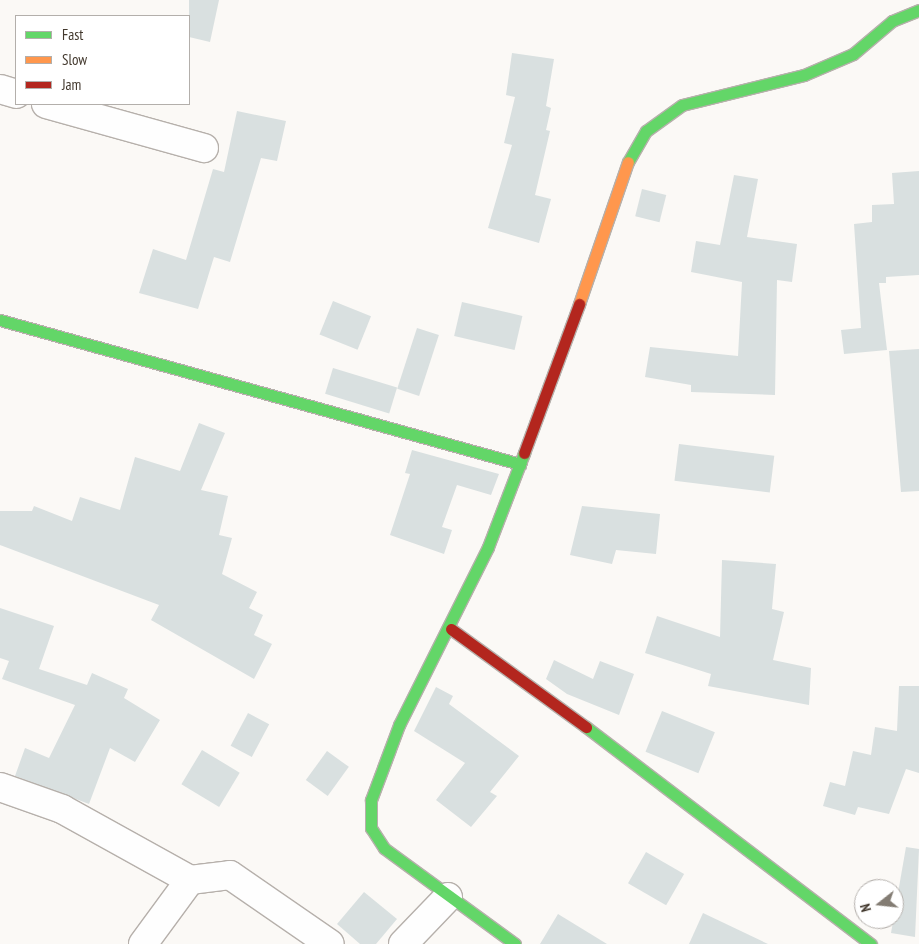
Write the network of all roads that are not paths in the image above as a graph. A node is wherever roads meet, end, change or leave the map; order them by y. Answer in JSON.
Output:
{"nodes":[{"id":1,"x":919,"y":10,"type":"edge"},
{"id":2,"x":0,"y":89,"type":"edge"},
{"id":3,"x":15,"y":94,"type":"edge"},
{"id":4,"x":50,"y":105,"type":"edge"},
{"id":5,"x":204,"y":148,"type":"dead end"},
{"id":6,"x":0,"y":320,"type":"edge"},
{"id":7,"x":520,"y":464,"type":"junction"},
{"id":8,"x":451,"y":629,"type":"junction"},
{"id":9,"x":0,"y":787,"type":"edge"},
{"id":10,"x":190,"y":880,"type":"junction"},
{"id":11,"x":448,"y":897,"type":"junction"},
{"id":12,"x":143,"y":944,"type":"edge"},
{"id":13,"x":330,"y":944,"type":"edge"},
{"id":14,"x":403,"y":944,"type":"edge"},
{"id":15,"x":515,"y":944,"type":"edge"},
{"id":16,"x":871,"y":944,"type":"edge"}],
"edges":[{"from":1,"to":7,"type":"street"},
{"from":2,"to":3,"type":"street"},
{"from":4,"to":5,"type":"street"},
{"from":6,"to":7,"type":"street"},
{"from":7,"to":8,"type":"street"},
{"from":8,"to":11,"type":"street"},
{"from":8,"to":16,"type":"street"},
{"from":9,"to":10,"type":"street"},
{"from":10,"to":12,"type":"street"},
{"from":10,"to":13,"type":"street"},
{"from":11,"to":14,"type":"street"},
{"from":11,"to":15,"type":"street"}]}
